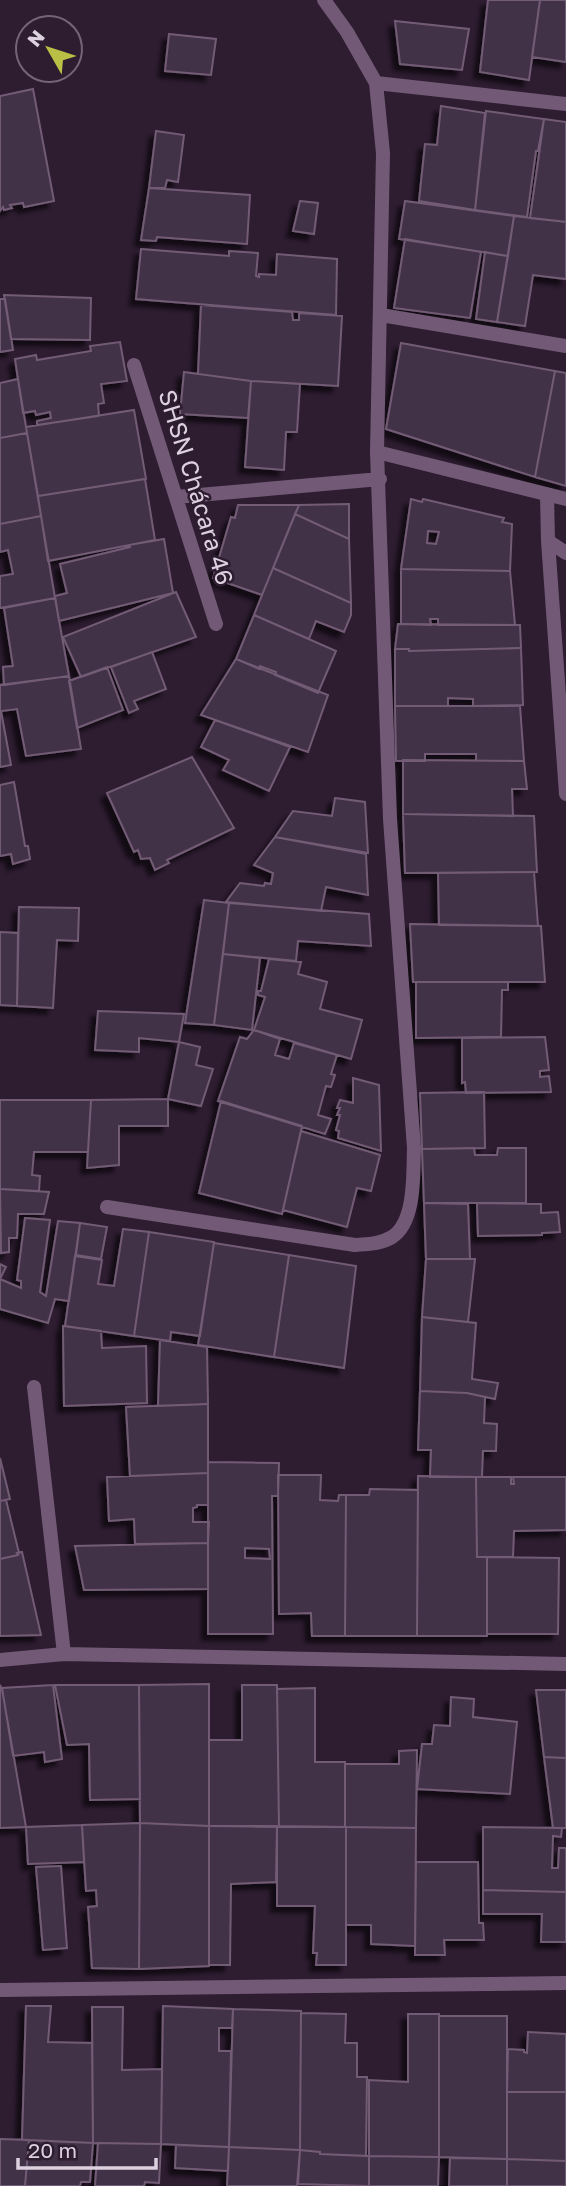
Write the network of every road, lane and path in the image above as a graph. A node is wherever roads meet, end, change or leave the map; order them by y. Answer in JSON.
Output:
{"nodes":[{"id":1,"x":324,"y":0,"type":"edge"},
{"id":2,"x":376,"y":83,"type":"junction"},
{"id":3,"x":566,"y":104,"type":"edge"},
{"id":4,"x":381,"y":315,"type":"junction"},
{"id":5,"x":566,"y":346,"type":"edge"},
{"id":6,"x":134,"y":365,"type":"dead end"},
{"id":7,"x":377,"y":452,"type":"junction"},
{"id":8,"x":380,"y":480,"type":"junction"},
{"id":9,"x":547,"y":495,"type":"junction"},
{"id":10,"x":176,"y":496,"type":"junction"},
{"id":11,"x":566,"y":499,"type":"edge"},
{"id":12,"x":548,"y":541,"type":"junction"},
{"id":13,"x":566,"y":553,"type":"edge"},
{"id":14,"x":216,"y":624,"type":"dead end"},
{"id":15,"x":566,"y":794,"type":"edge"},
{"id":16,"x":107,"y":1207,"type":"dead end"},
{"id":17,"x":34,"y":1387,"type":"dead end"},
{"id":18,"x":64,"y":1654,"type":"junction"},
{"id":19,"x":0,"y":1660,"type":"edge"},
{"id":20,"x":566,"y":1664,"type":"edge"},
{"id":21,"x":566,"y":1983,"type":"edge"},
{"id":22,"x":0,"y":1990,"type":"edge"}],
"edges":[{"from":1,"to":2,"type":"street"},
{"from":2,"to":3,"type":"street"},
{"from":2,"to":4,"type":"street"},
{"from":4,"to":5,"type":"street"},
{"from":4,"to":7,"type":"street"},
{"from":6,"to":10,"type":"street","name":"SHSN Chácara 46"},
{"from":7,"to":8,"type":"street"},
{"from":7,"to":9,"type":"street"},
{"from":8,"to":10,"type":"street"},
{"from":8,"to":16,"type":"street"},
{"from":9,"to":11,"type":"street"},
{"from":9,"to":12,"type":"street"},
{"from":10,"to":14,"type":"street","name":"SHSN Chácara 46"},
{"from":12,"to":13,"type":"street"},
{"from":12,"to":15,"type":"street"},
{"from":17,"to":18,"type":"street"},
{"from":18,"to":19,"type":"street"},
{"from":18,"to":20,"type":"street"},
{"from":21,"to":22,"type":"street"}]}
